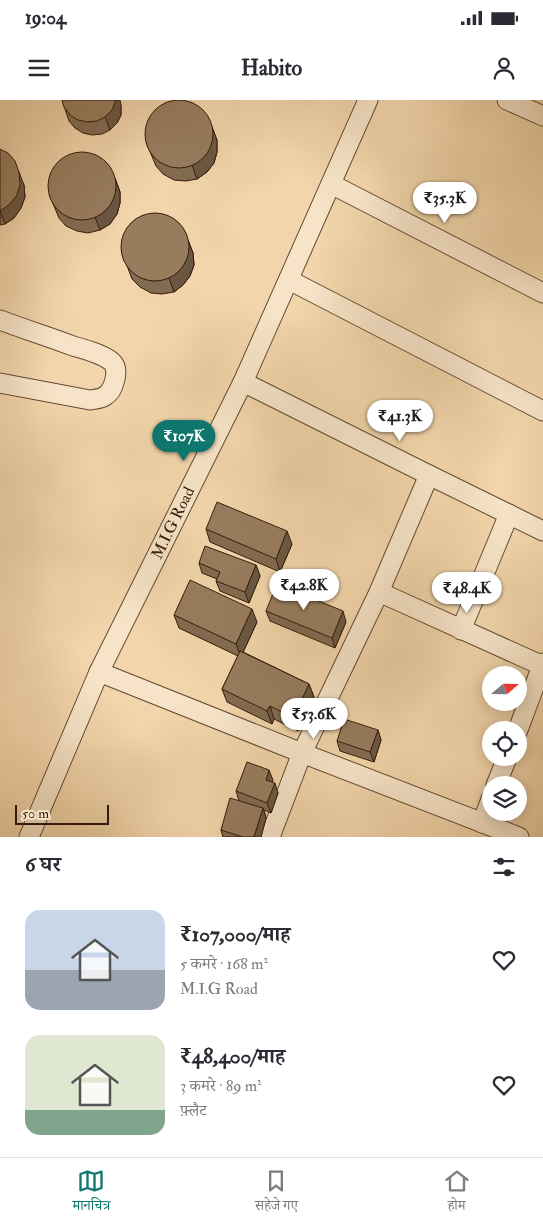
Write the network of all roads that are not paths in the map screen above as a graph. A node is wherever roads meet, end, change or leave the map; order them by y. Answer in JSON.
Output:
{"nodes":[{"id":1,"x":368,"y":100,"type":"edge"},
{"id":2,"x":506,"y":100,"type":"edge"},
{"id":3,"x":543,"y":116,"type":"edge"},
{"id":4,"x":331,"y":184,"type":"junction"},
{"id":5,"x":289,"y":280,"type":"junction"},
{"id":6,"x":543,"y":294,"type":"edge"},
{"id":7,"x":0,"y":320,"type":"edge"},
{"id":8,"x":243,"y":382,"type":"junction"},
{"id":9,"x":0,"y":383,"type":"edge"},
{"id":10,"x":543,"y":411,"type":"edge"},
{"id":11,"x":429,"y":475,"type":"junction"},
{"id":12,"x":508,"y":514,"type":"junction"},
{"id":13,"x":543,"y":531,"type":"edge"},
{"id":14,"x":379,"y":592,"type":"junction"},
{"id":15,"x":461,"y":630,"type":"junction"},
{"id":16,"x":543,"y":665,"type":"edge"},
{"id":17,"x":99,"y":672,"type":"junction"},
{"id":18,"x":521,"y":721,"type":"edge"},
{"id":19,"x":302,"y":753,"type":"junction"},
{"id":20,"x":482,"y":823,"type":"joint"},
{"id":21,"x":29,"y":837,"type":"edge"},
{"id":22,"x":270,"y":837,"type":"edge"},
{"id":23,"x":519,"y":837,"type":"edge"}],
"edges":[{"from":1,"to":4,"type":"street","name":"M.I.G Road"},
{"from":2,"to":3,"type":"street"},
{"from":4,"to":5,"type":"street","name":"M.I.G Road"},
{"from":4,"to":6,"type":"street"},
{"from":5,"to":8,"type":"street","name":"M.I.G Road"},
{"from":5,"to":10,"type":"street"},
{"from":7,"to":9,"type":"street"},
{"from":8,"to":11,"type":"street"},
{"from":8,"to":17,"type":"street","name":"M.I.G Road"},
{"from":11,"to":12,"type":"street"},
{"from":11,"to":14,"type":"street"},
{"from":12,"to":13,"type":"street"},
{"from":12,"to":15,"type":"street"},
{"from":14,"to":15,"type":"street"},
{"from":14,"to":19,"type":"street"},
{"from":15,"to":16,"type":"street"},
{"from":16,"to":18,"type":"street"},
{"from":17,"to":19,"type":"street"},
{"from":17,"to":21,"type":"street","name":"M.I.G Road"},
{"from":19,"to":20,"type":"street"},
{"from":19,"to":22,"type":"street"},
{"from":20,"to":23,"type":"street"}]}
